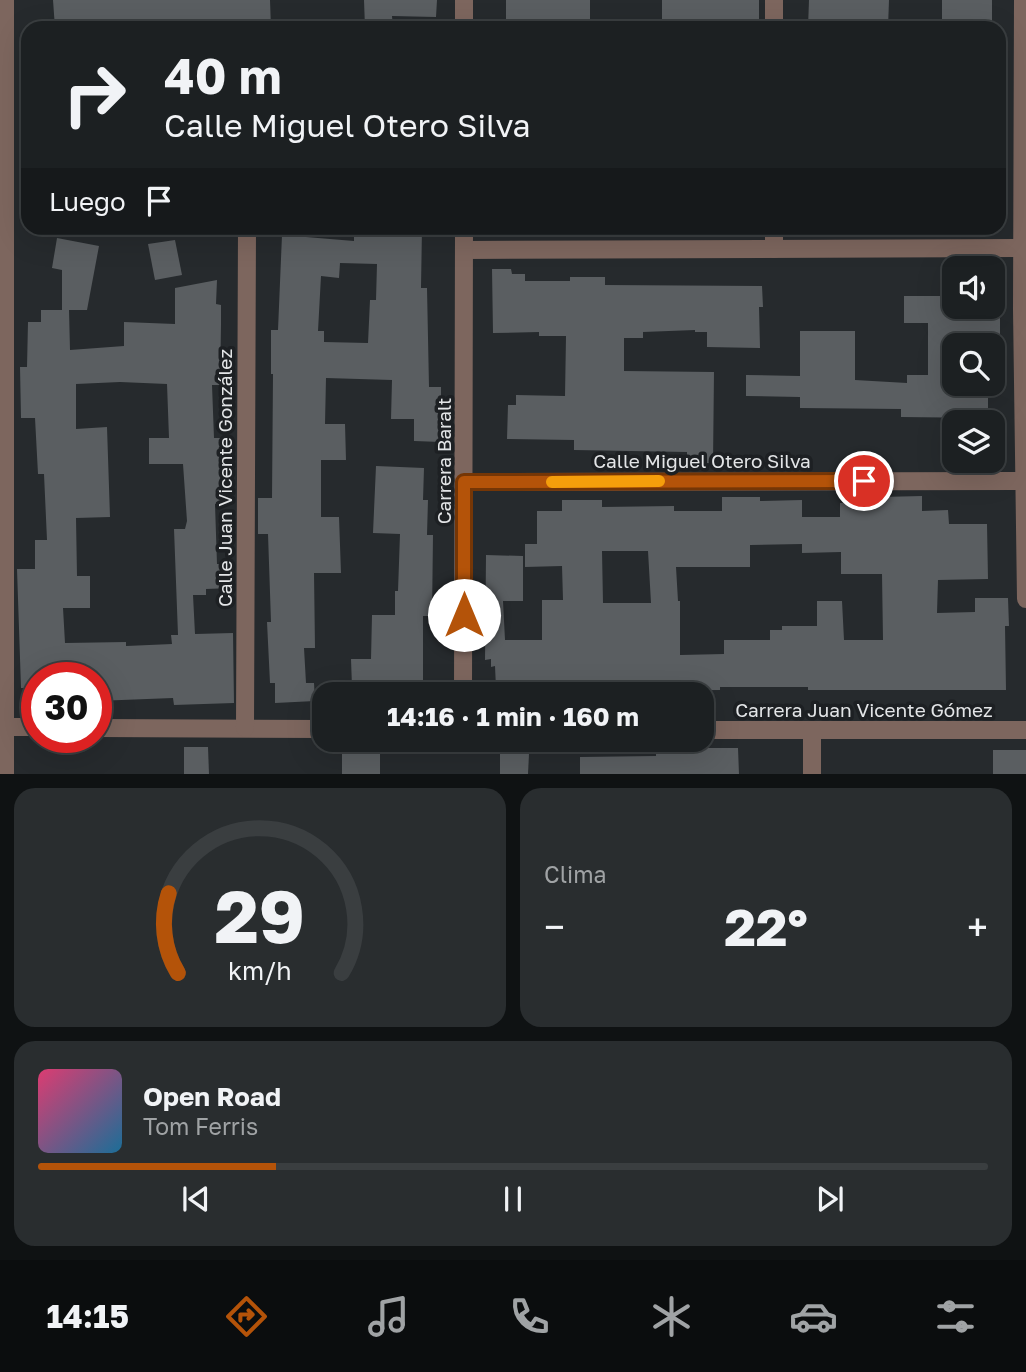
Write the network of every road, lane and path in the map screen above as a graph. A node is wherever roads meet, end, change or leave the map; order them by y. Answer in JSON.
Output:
{"nodes":[{"id":1,"x":5,"y":0,"type":"edge"},
{"id":2,"x":464,"y":0,"type":"edge"},
{"id":3,"x":774,"y":0,"type":"edge"},
{"id":4,"x":1023,"y":0,"type":"edge"},
{"id":5,"x":464,"y":21,"type":"edge"},
{"id":6,"x":774,"y":21,"type":"edge"},
{"id":7,"x":247,"y":235,"type":"edge"},
{"id":8,"x":464,"y":235,"type":"edge"},
{"id":9,"x":774,"y":235,"type":"edge"},
{"id":10,"x":1024,"y":248,"type":"edge"},
{"id":11,"x":774,"y":249,"type":"junction"},
{"id":12,"x":464,"y":250,"type":"junction"},
{"id":13,"x":1024,"y":481,"type":"junction"},
{"id":14,"x":464,"y":482,"type":"junction"},
{"id":15,"x":1026,"y":599,"type":"edge"},
{"id":16,"x":463,"y":682,"type":"edge"},
{"id":17,"x":5,"y":727,"type":"junction"},
{"id":18,"x":21,"y":727,"type":"edge"},
{"id":19,"x":112,"y":727,"type":"edge"},
{"id":20,"x":245,"y":728,"type":"junction"},
{"id":21,"x":312,"y":729,"type":"edge"},
{"id":22,"x":714,"y":730,"type":"edge"},
{"id":23,"x":812,"y":730,"type":"junction"},
{"id":24,"x":1026,"y":730,"type":"edge"},
{"id":25,"x":5,"y":774,"type":"edge"},
{"id":26,"x":812,"y":774,"type":"edge"}],
"edges":[{"from":1,"to":17,"type":"street"},
{"from":2,"to":5,"type":"street"},
{"from":3,"to":6,"type":"street"},
{"from":4,"to":10,"type":"street"},
{"from":7,"to":20,"type":"street","name":"Calle Juan Vicente González"},
{"from":8,"to":12,"type":"street","name":"Carrera Baralt"},
{"from":9,"to":11,"type":"street"},
{"from":10,"to":11,"type":"street"},
{"from":10,"to":13,"type":"street"},
{"from":11,"to":12,"type":"street"},
{"from":12,"to":14,"type":"street","name":"Carrera Baralt"},
{"from":13,"to":14,"type":"street","name":"Calle Miguel Otero Silva"},
{"from":13,"to":15,"type":"street"},
{"from":14,"to":16,"type":"street","name":"Carrera Baralt"},
{"from":17,"to":18,"type":"street"},
{"from":17,"to":25,"type":"street"},
{"from":19,"to":20,"type":"street"},
{"from":20,"to":21,"type":"street"},
{"from":22,"to":23,"type":"street","name":"Carrera Juan Vicente Gómez"},
{"from":23,"to":24,"type":"street","name":"Carrera Juan Vicente Gómez"},
{"from":23,"to":26,"type":"street"}]}
